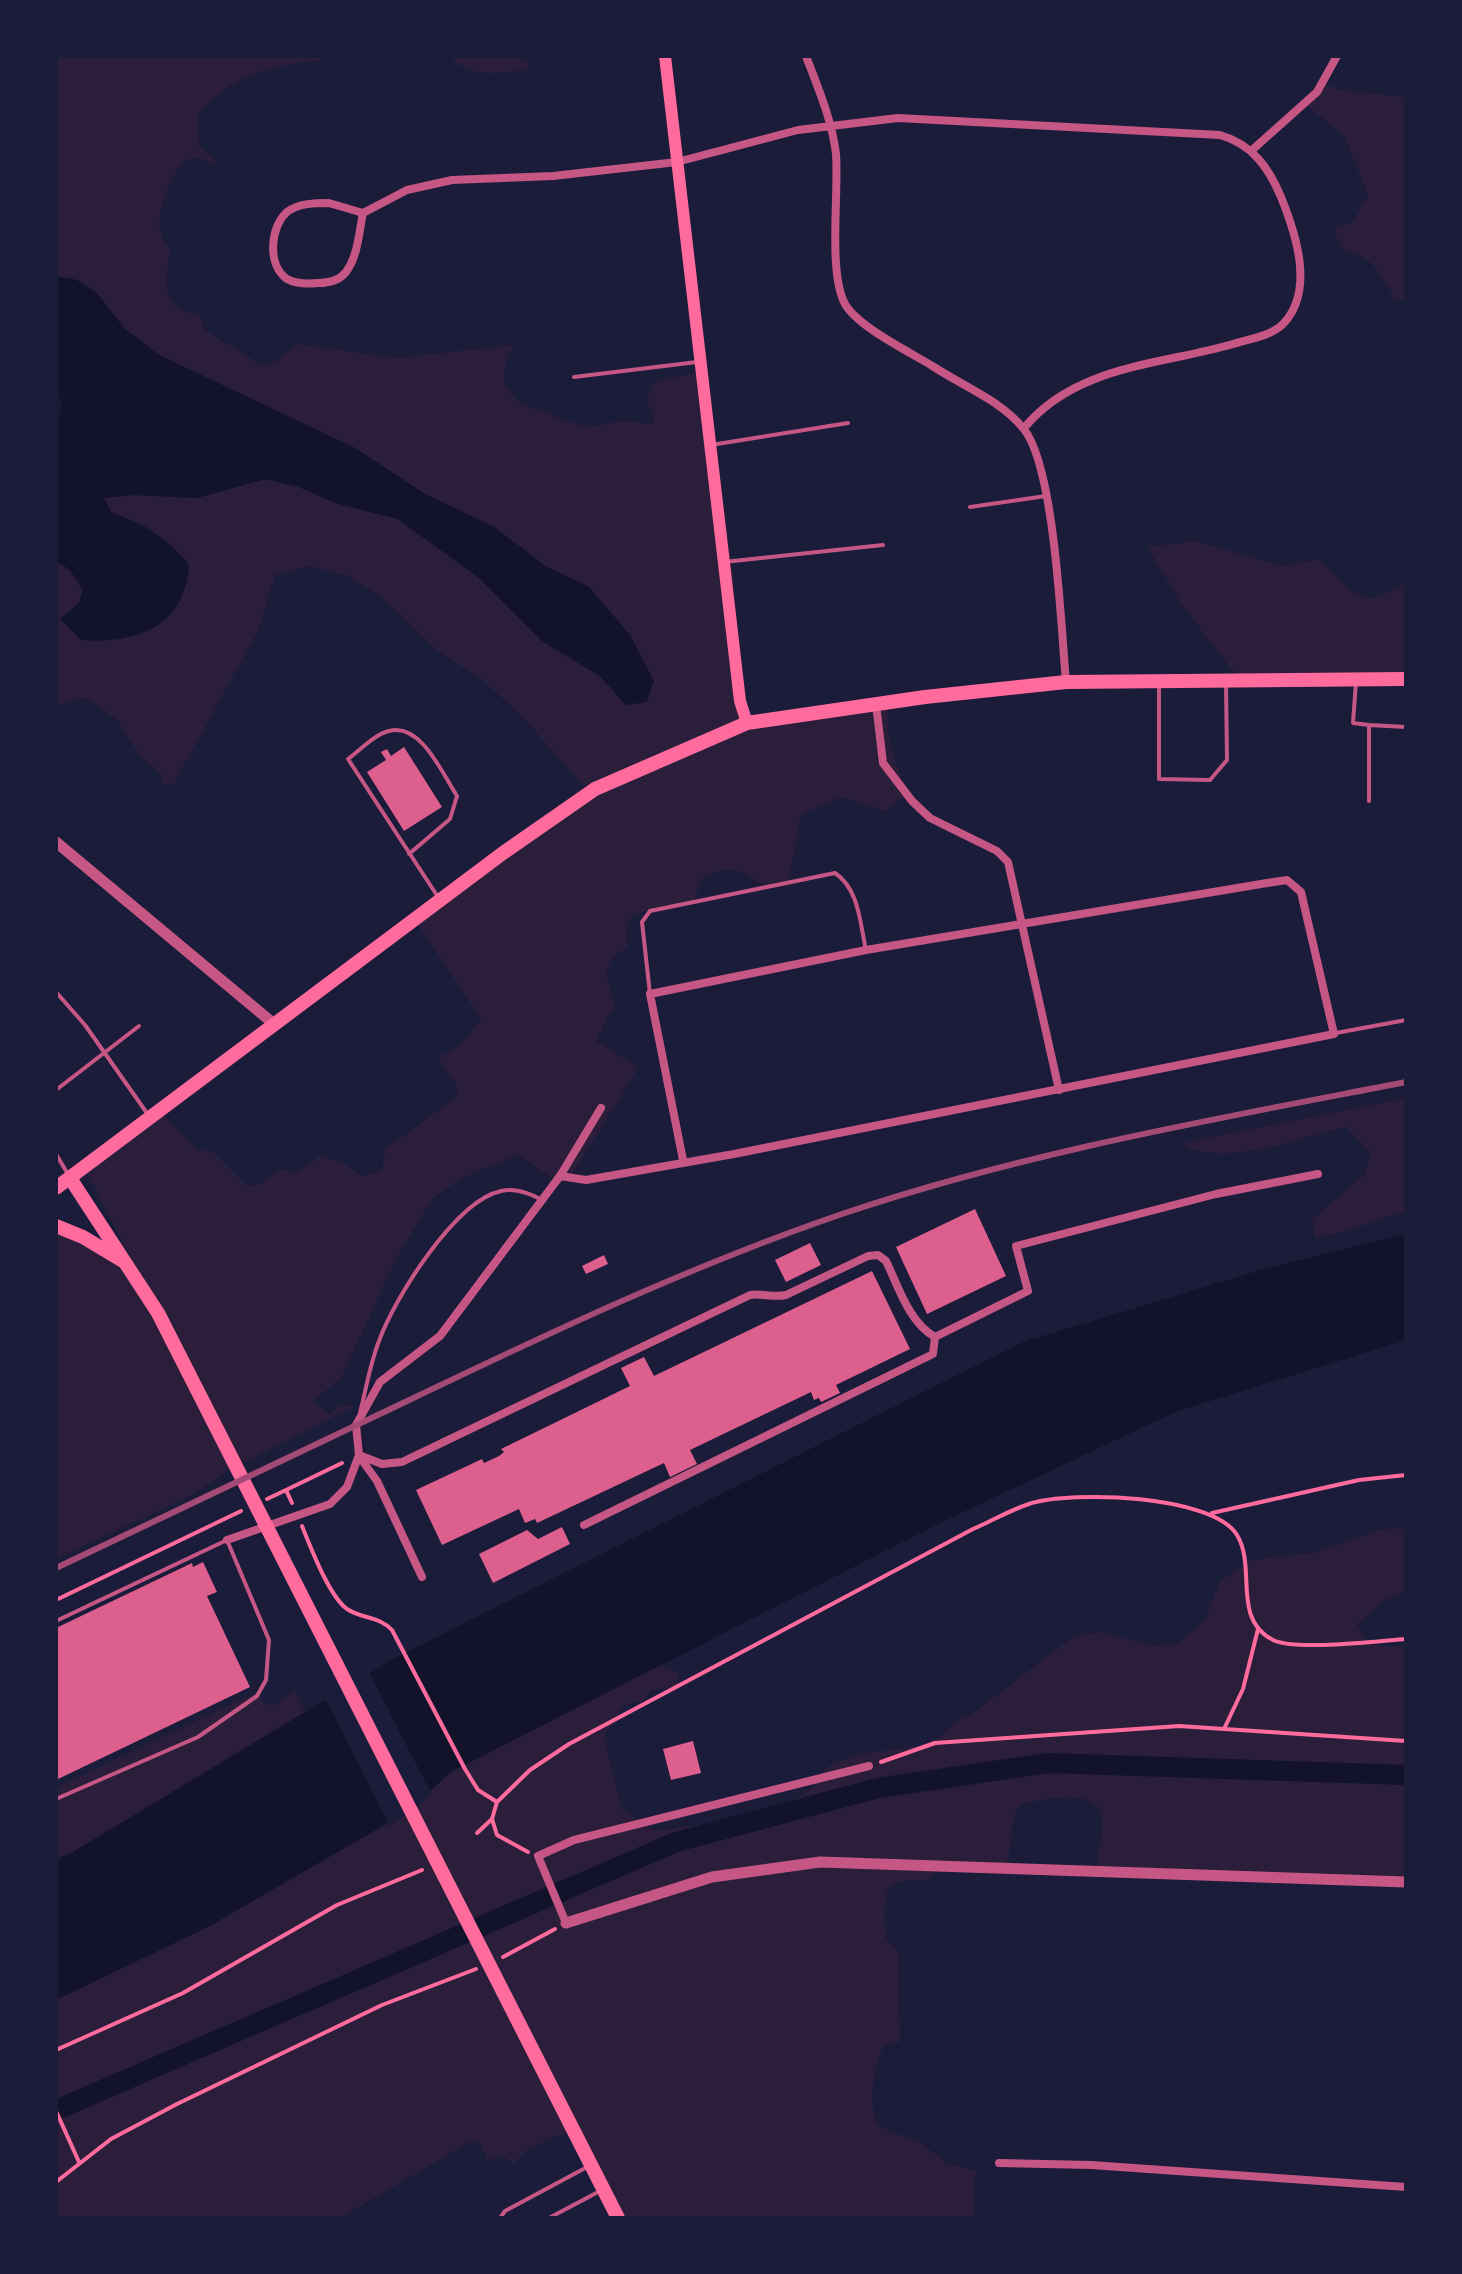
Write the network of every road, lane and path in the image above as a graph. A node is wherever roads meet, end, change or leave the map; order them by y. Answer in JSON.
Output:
{"nodes":[{"id":1,"x":665,"y":56,"type":"edge"},
{"id":2,"x":806,"y":56,"type":"edge"},
{"id":3,"x":1337,"y":56,"type":"edge"},
{"id":4,"x":831,"y":128,"type":"junction"},
{"id":5,"x":1251,"y":151,"type":"junction"},
{"id":6,"x":677,"y":162,"type":"junction"},
{"id":7,"x":363,"y":213,"type":"junction"},
{"id":8,"x":699,"y":361,"type":"junction"},
{"id":9,"x":574,"y":377,"type":"dead end"},
{"id":10,"x":848,"y":423,"type":"dead end"},
{"id":11,"x":1024,"y":428,"type":"junction"},
{"id":12,"x":709,"y":446,"type":"junction"},
{"id":13,"x":1046,"y":496,"type":"junction"},
{"id":14,"x":970,"y":507,"type":"dead end"},
{"id":15,"x":883,"y":545,"type":"dead end"},
{"id":16,"x":722,"y":562,"type":"junction"},
{"id":17,"x":1356,"y":678,"type":"junction"},
{"id":18,"x":1226,"y":679,"type":"junction"},
{"id":19,"x":1406,"y":679,"type":"edge"},
{"id":20,"x":1159,"y":681,"type":"junction"},
{"id":21,"x":1066,"y":682,"type":"junction"},
{"id":22,"x":876,"y":704,"type":"junction"},
{"id":23,"x":747,"y":723,"type":"junction"},
{"id":24,"x":1369,"y":725,"type":"junction"},
{"id":25,"x":1406,"y":727,"type":"edge"},
{"id":26,"x":1369,"y":801,"type":"dead end"},
{"id":27,"x":56,"y":842,"type":"edge"},
{"id":28,"x":409,"y":854,"type":"junction"},
{"id":29,"x":440,"y":901,"type":"junction"},
{"id":30,"x":1019,"y":922,"type":"junction"},
{"id":31,"x":866,"y":950,"type":"junction"},
{"id":32,"x":56,"y":992,"type":"edge"},
{"id":33,"x":650,"y":994,"type":"junction"},
{"id":34,"x":1406,"y":1020,"type":"edge"},
{"id":35,"x":274,"y":1024,"type":"junction"},
{"id":36,"x":139,"y":1026,"type":"dead end"},
{"id":37,"x":1334,"y":1034,"type":"junction"},
{"id":38,"x":106,"y":1053,"type":"junction"},
{"id":39,"x":56,"y":1090,"type":"edge"},
{"id":40,"x":1059,"y":1090,"type":"junction"},
{"id":41,"x":601,"y":1108,"type":"dead end"},
{"id":42,"x":150,"y":1118,"type":"junction"},
{"id":43,"x":56,"y":1154,"type":"edge"},
{"id":44,"x":683,"y":1160,"type":"junction"},
{"id":45,"x":1318,"y":1174,"type":"dead end"},
{"id":46,"x":560,"y":1176,"type":"junction"},
{"id":47,"x":70,"y":1178,"type":"junction"},
{"id":48,"x":56,"y":1188,"type":"edge"},
{"id":49,"x":544,"y":1201,"type":"junction"},
{"id":50,"x":56,"y":1226,"type":"edge"},
{"id":51,"x":130,"y":1266,"type":"junction"},
{"id":52,"x":935,"y":1337,"type":"junction"},
{"id":53,"x":356,"y":1425,"type":"junction"},
{"id":54,"x":359,"y":1455,"type":"junction"},
{"id":55,"x":1406,"y":1475,"type":"edge"},
{"id":56,"x":286,"y":1490,"type":"dead end"},
{"id":57,"x":1212,"y":1513,"type":"junction"},
{"id":58,"x":584,"y":1525,"type":"dead end"},
{"id":59,"x":227,"y":1540,"type":"junction"},
{"id":60,"x":422,"y":1577,"type":"dead end"},
{"id":61,"x":56,"y":1621,"type":"edge"},
{"id":62,"x":1258,"y":1629,"type":"junction"},
{"id":63,"x":398,"y":1637,"type":"dead end"},
{"id":64,"x":1406,"y":1639,"type":"edge"},
{"id":65,"x":1224,"y":1730,"type":"junction"},
{"id":66,"x":1406,"y":1741,"type":"edge"},
{"id":67,"x":869,"y":1766,"type":"joint"},
{"id":68,"x":56,"y":1799,"type":"edge"},
{"id":69,"x":497,"y":1802,"type":"junction"},
{"id":70,"x":492,"y":1819,"type":"junction"},
{"id":71,"x":477,"y":1833,"type":"dead end"},
{"id":72,"x":538,"y":1856,"type":"junction"},
{"id":73,"x":425,"y":1869,"type":"dead end"},
{"id":74,"x":1406,"y":1882,"type":"edge"},
{"id":75,"x":564,"y":1919,"type":"junction"},
{"id":76,"x":496,"y":1960,"type":"dead end"},
{"id":77,"x":486,"y":1965,"type":"dead end"},
{"id":78,"x":56,"y":2050,"type":"edge"},
{"id":79,"x":56,"y":2111,"type":"edge"},
{"id":80,"x":79,"y":2162,"type":"junction"},
{"id":81,"x":999,"y":2163,"type":"dead end"},
{"id":82,"x":592,"y":2165,"type":"junction"},
{"id":83,"x":56,"y":2182,"type":"edge"},
{"id":84,"x":1406,"y":2187,"type":"edge"},
{"id":85,"x":603,"y":2189,"type":"junction"},
{"id":86,"x":500,"y":2218,"type":"edge"},
{"id":87,"x":549,"y":2218,"type":"edge"},
{"id":88,"x":618,"y":2218,"type":"edge"}],
"edges":[{"from":1,"to":6,"type":"main road"},
{"from":2,"to":4,"type":"street"},
{"from":3,"to":5,"type":"street"},
{"from":4,"to":5,"type":"street"},
{"from":4,"to":6,"type":"street"},
{"from":4,"to":11,"type":"street"},
{"from":5,"to":11,"type":"street"},
{"from":6,"to":7,"type":"street"},
{"from":6,"to":8,"type":"main road"},
{"from":7,"to":7,"type":"street"},
{"from":8,"to":9,"type":"lane"},
{"from":8,"to":12,"type":"main road"},
{"from":10,"to":12,"type":"lane"},
{"from":11,"to":13,"type":"street"},
{"from":12,"to":16,"type":"main road"},
{"from":13,"to":14,"type":"lane"},
{"from":13,"to":21,"type":"street"},
{"from":15,"to":16,"type":"lane"},
{"from":16,"to":23,"type":"main road"},
{"from":17,"to":18,"type":"main road"},
{"from":17,"to":19,"type":"main road"},
{"from":17,"to":24,"type":"lane"},
{"from":18,"to":20,"type":"main road"},
{"from":18,"to":20,"type":"lane"},
{"from":20,"to":21,"type":"main road"},
{"from":21,"to":22,"type":"main road"},
{"from":22,"to":23,"type":"main road"},
{"from":22,"to":30,"type":"street"},
{"from":23,"to":29,"type":"main road"},
{"from":24,"to":25,"type":"lane"},
{"from":24,"to":26,"type":"lane"},
{"from":27,"to":35,"type":"street"},
{"from":28,"to":28,"type":"lane"},
{"from":28,"to":29,"type":"lane"},
{"from":29,"to":35,"type":"main road"},
{"from":30,"to":31,"type":"street"},
{"from":30,"to":37,"type":"street"},
{"from":30,"to":40,"type":"street"},
{"from":31,"to":33,"type":"street"},
{"from":31,"to":33,"type":"lane"},
{"from":32,"to":38,"type":"lane"},
{"from":33,"to":44,"type":"street"},
{"from":34,"to":37,"type":"lane"},
{"from":35,"to":42,"type":"main road"},
{"from":36,"to":38,"type":"lane"},
{"from":37,"to":40,"type":"street"},
{"from":38,"to":39,"type":"lane"},
{"from":38,"to":42,"type":"lane"},
{"from":40,"to":44,"type":"street"},
{"from":41,"to":46,"type":"street"},
{"from":42,"to":47,"type":"main road"},
{"from":43,"to":47,"type":"lane"},
{"from":44,"to":46,"type":"street"},
{"from":45,"to":52,"type":"street"},
{"from":46,"to":49,"type":"street"},
{"from":47,"to":48,"type":"main road"},
{"from":47,"to":51,"type":"main road"},
{"from":49,"to":53,"type":"street"},
{"from":49,"to":53,"type":"lane"},
{"from":50,"to":51,"type":"main road"},
{"from":51,"to":82,"type":"main road"},
{"from":52,"to":54,"type":"street"},
{"from":52,"to":58,"type":"street"},
{"from":53,"to":54,"type":"street"},
{"from":54,"to":56,"type":"path"},
{"from":54,"to":59,"type":"street"},
{"from":54,"to":60,"type":"street"},
{"from":55,"to":57,"type":"path"},
{"from":57,"to":62,"type":"path"},
{"from":57,"to":69,"type":"path"},
{"from":59,"to":61,"type":"lane"},
{"from":59,"to":68,"type":"lane"},
{"from":62,"to":64,"type":"path"},
{"from":62,"to":65,"type":"path"},
{"from":63,"to":69,"type":"path"},
{"from":65,"to":66,"type":"path"},
{"from":65,"to":67,"type":"path"},
{"from":67,"to":72,"type":"street"},
{"from":69,"to":70,"type":"path"},
{"from":70,"to":71,"type":"path"},
{"from":70,"to":72,"type":"path"},
{"from":72,"to":75,"type":"street"},
{"from":73,"to":78,"type":"path"},
{"from":74,"to":75,"type":"street"},
{"from":75,"to":76,"type":"path"},
{"from":77,"to":80,"type":"path"},
{"from":79,"to":80,"type":"path"},
{"from":80,"to":83,"type":"path"},
{"from":81,"to":84,"type":"street"},
{"from":82,"to":85,"type":"main road"},
{"from":82,"to":86,"type":"lane"},
{"from":85,"to":87,"type":"lane"},
{"from":85,"to":88,"type":"main road"}]}
